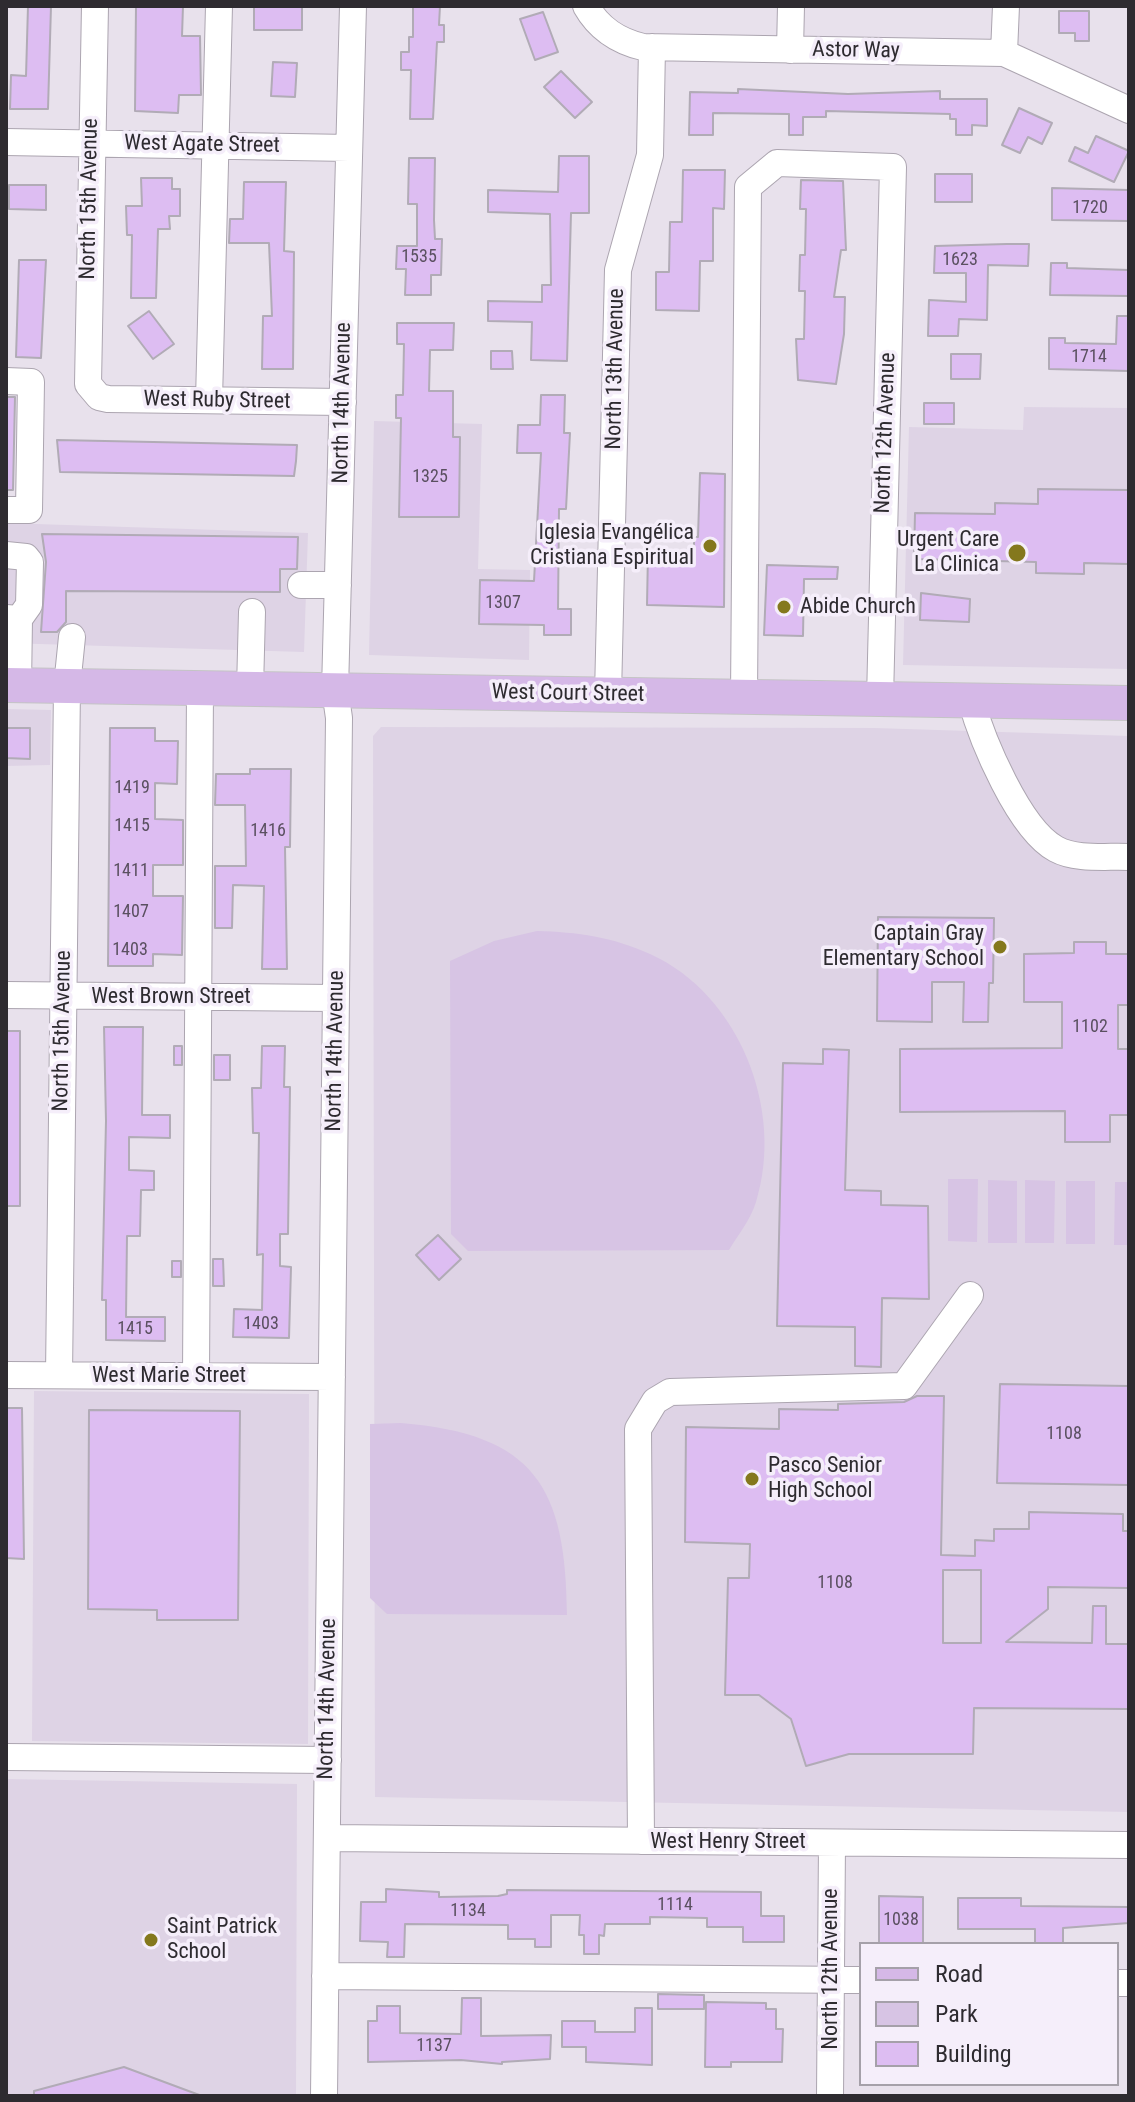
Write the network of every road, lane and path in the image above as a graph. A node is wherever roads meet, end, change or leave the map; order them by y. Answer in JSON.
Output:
{"nodes":[{"id":1,"x":95,"y":6,"type":"edge"},
{"id":2,"x":219,"y":6,"type":"edge"},
{"id":3,"x":353,"y":6,"type":"edge"},
{"id":4,"x":586,"y":6,"type":"edge"},
{"id":5,"x":791,"y":6,"type":"edge"},
{"id":6,"x":1006,"y":6,"type":"edge"},
{"id":7,"x":652,"y":47,"type":"junction"},
{"id":8,"x":790,"y":50,"type":"junction"},
{"id":9,"x":1004,"y":53,"type":"junction"},
{"id":10,"x":1129,"y":110,"type":"edge"},
{"id":11,"x":6,"y":142,"type":"edge"},
{"id":12,"x":92,"y":143,"type":"junction"},
{"id":13,"x":215,"y":145,"type":"junction"},
{"id":14,"x":349,"y":148,"type":"junction"},
{"id":15,"x":6,"y":381,"type":"edge"},
{"id":16,"x":93,"y":391,"type":"joint"},
{"id":17,"x":209,"y":400,"type":"junction"},
{"id":18,"x":343,"y":402,"type":"junction"},
{"id":19,"x":18,"y":437,"type":"edge"},
{"id":20,"x":6,"y":510,"type":"edge"},
{"id":21,"x":6,"y":555,"type":"edge"},
{"id":22,"x":18,"y":571,"type":"edge"},
{"id":23,"x":301,"y":585,"type":"dead end"},
{"id":24,"x":338,"y":585,"type":"junction"},
{"id":25,"x":252,"y":612,"type":"dead end"},
{"id":26,"x":13,"y":618,"type":"edge"},
{"id":27,"x":72,"y":637,"type":"dead end"},
{"id":28,"x":12,"y":686,"type":"edge"},
{"id":29,"x":67,"y":686,"type":"junction"},
{"id":30,"x":200,"y":688,"type":"junction"},
{"id":31,"x":250,"y":689,"type":"junction"},
{"id":32,"x":335,"y":690,"type":"junction"},
{"id":33,"x":608,"y":695,"type":"junction"},
{"id":34,"x":744,"y":697,"type":"junction"},
{"id":35,"x":880,"y":699,"type":"junction"},
{"id":36,"x":971,"y":700,"type":"junction"},
{"id":37,"x":1129,"y":703,"type":"edge"},
{"id":38,"x":1129,"y":857,"type":"edge"},
{"id":39,"x":6,"y":995,"type":"edge"},
{"id":40,"x":64,"y":996,"type":"junction"},
{"id":41,"x":198,"y":997,"type":"junction"},
{"id":42,"x":336,"y":998,"type":"junction"},
{"id":43,"x":970,"y":1295,"type":"dead end"},
{"id":44,"x":6,"y":1375,"type":"edge"},
{"id":45,"x":59,"y":1375,"type":"junction"},
{"id":46,"x":196,"y":1376,"type":"junction"},
{"id":47,"x":332,"y":1377,"type":"junction"},
{"id":48,"x":6,"y":1757,"type":"edge"},
{"id":49,"x":328,"y":1760,"type":"junction"},
{"id":50,"x":327,"y":1838,"type":"junction"},
{"id":51,"x":641,"y":1841,"type":"junction"},
{"id":52,"x":832,"y":1843,"type":"junction"},
{"id":53,"x":1129,"y":1845,"type":"edge"},
{"id":54,"x":325,"y":1976,"type":"junction"},
{"id":55,"x":831,"y":1979,"type":"junction"},
{"id":56,"x":859,"y":1980,"type":"edge"},
{"id":57,"x":324,"y":2096,"type":"edge"},
{"id":58,"x":830,"y":2096,"type":"edge"}],
"edges":[{"from":1,"to":12,"type":"street","name":"North 15th Avenue"},
{"from":2,"to":13,"type":"street"},
{"from":3,"to":14,"type":"street","name":"North 14th Avenue"},
{"from":4,"to":7,"type":"street","name":"Astor Way"},
{"from":5,"to":8,"type":"street"},
{"from":6,"to":9,"type":"street"},
{"from":7,"to":8,"type":"street","name":"Astor Way"},
{"from":7,"to":33,"type":"street","name":"North 13th Avenue"},
{"from":8,"to":9,"type":"street","name":"Astor Way"},
{"from":9,"to":10,"type":"street","name":"Astor Way"},
{"from":11,"to":12,"type":"street","name":"West Agate Street"},
{"from":12,"to":13,"type":"street","name":"West Agate Street"},
{"from":12,"to":16,"type":"street","name":"North 15th Avenue"},
{"from":13,"to":14,"type":"street","name":"West Agate Street"},
{"from":13,"to":17,"type":"street"},
{"from":14,"to":18,"type":"street","name":"North 14th Avenue"},
{"from":15,"to":19,"type":"street"},
{"from":16,"to":17,"type":"street","name":"West Ruby Street"},
{"from":17,"to":18,"type":"street","name":"West Ruby Street"},
{"from":18,"to":24,"type":"street","name":"North 14th Avenue"},
{"from":19,"to":20,"type":"street"},
{"from":21,"to":22,"type":"street"},
{"from":22,"to":26,"type":"street"},
{"from":23,"to":24,"type":"street"},
{"from":24,"to":32,"type":"street","name":"North 14th Avenue"},
{"from":25,"to":31,"type":"street"},
{"from":26,"to":28,"type":"street"},
{"from":27,"to":29,"type":"street","name":"North 15th Avenue"},
{"from":28,"to":29,"type":"main road","name":"West Court Street"},
{"from":29,"to":30,"type":"main road","name":"West Court Street"},
{"from":29,"to":40,"type":"street","name":"North 15th Avenue"},
{"from":30,"to":31,"type":"main road","name":"West Court Street"},
{"from":30,"to":41,"type":"street"},
{"from":31,"to":32,"type":"main road","name":"West Court Street"},
{"from":32,"to":33,"type":"main road","name":"West Court Street"},
{"from":32,"to":42,"type":"street","name":"North 14th Avenue"},
{"from":33,"to":34,"type":"main road","name":"West Court Street"},
{"from":34,"to":35,"type":"main road","name":"West Court Street"},
{"from":34,"to":35,"type":"street","name":"North 12th Avenue"},
{"from":35,"to":36,"type":"main road","name":"West Court Street"},
{"from":36,"to":37,"type":"main road","name":"West Court Street"},
{"from":36,"to":38,"type":"street"},
{"from":39,"to":40,"type":"street","name":"West Brown Street"},
{"from":40,"to":41,"type":"street","name":"West Brown Street"},
{"from":40,"to":45,"type":"street","name":"North 15th Avenue"},
{"from":41,"to":42,"type":"street","name":"West Brown Street"},
{"from":41,"to":46,"type":"street"},
{"from":42,"to":47,"type":"street","name":"North 14th Avenue"},
{"from":43,"to":51,"type":"street"},
{"from":44,"to":45,"type":"street","name":"West Marie Street"},
{"from":45,"to":46,"type":"street","name":"West Marie Street"},
{"from":46,"to":47,"type":"street","name":"West Marie Street"},
{"from":47,"to":49,"type":"street","name":"North 14th Avenue"},
{"from":48,"to":49,"type":"street"},
{"from":49,"to":50,"type":"street","name":"North 14th Avenue"},
{"from":50,"to":51,"type":"street","name":"West Henry Street"},
{"from":50,"to":54,"type":"street","name":"North 14th Avenue"},
{"from":51,"to":52,"type":"street","name":"West Henry Street"},
{"from":52,"to":53,"type":"street","name":"West Henry Street"},
{"from":52,"to":55,"type":"street","name":"North 12th Avenue"},
{"from":54,"to":55,"type":"street"},
{"from":54,"to":57,"type":"street","name":"North 14th Avenue"},
{"from":55,"to":56,"type":"street"},
{"from":55,"to":58,"type":"street","name":"North 12th Avenue"}]}
